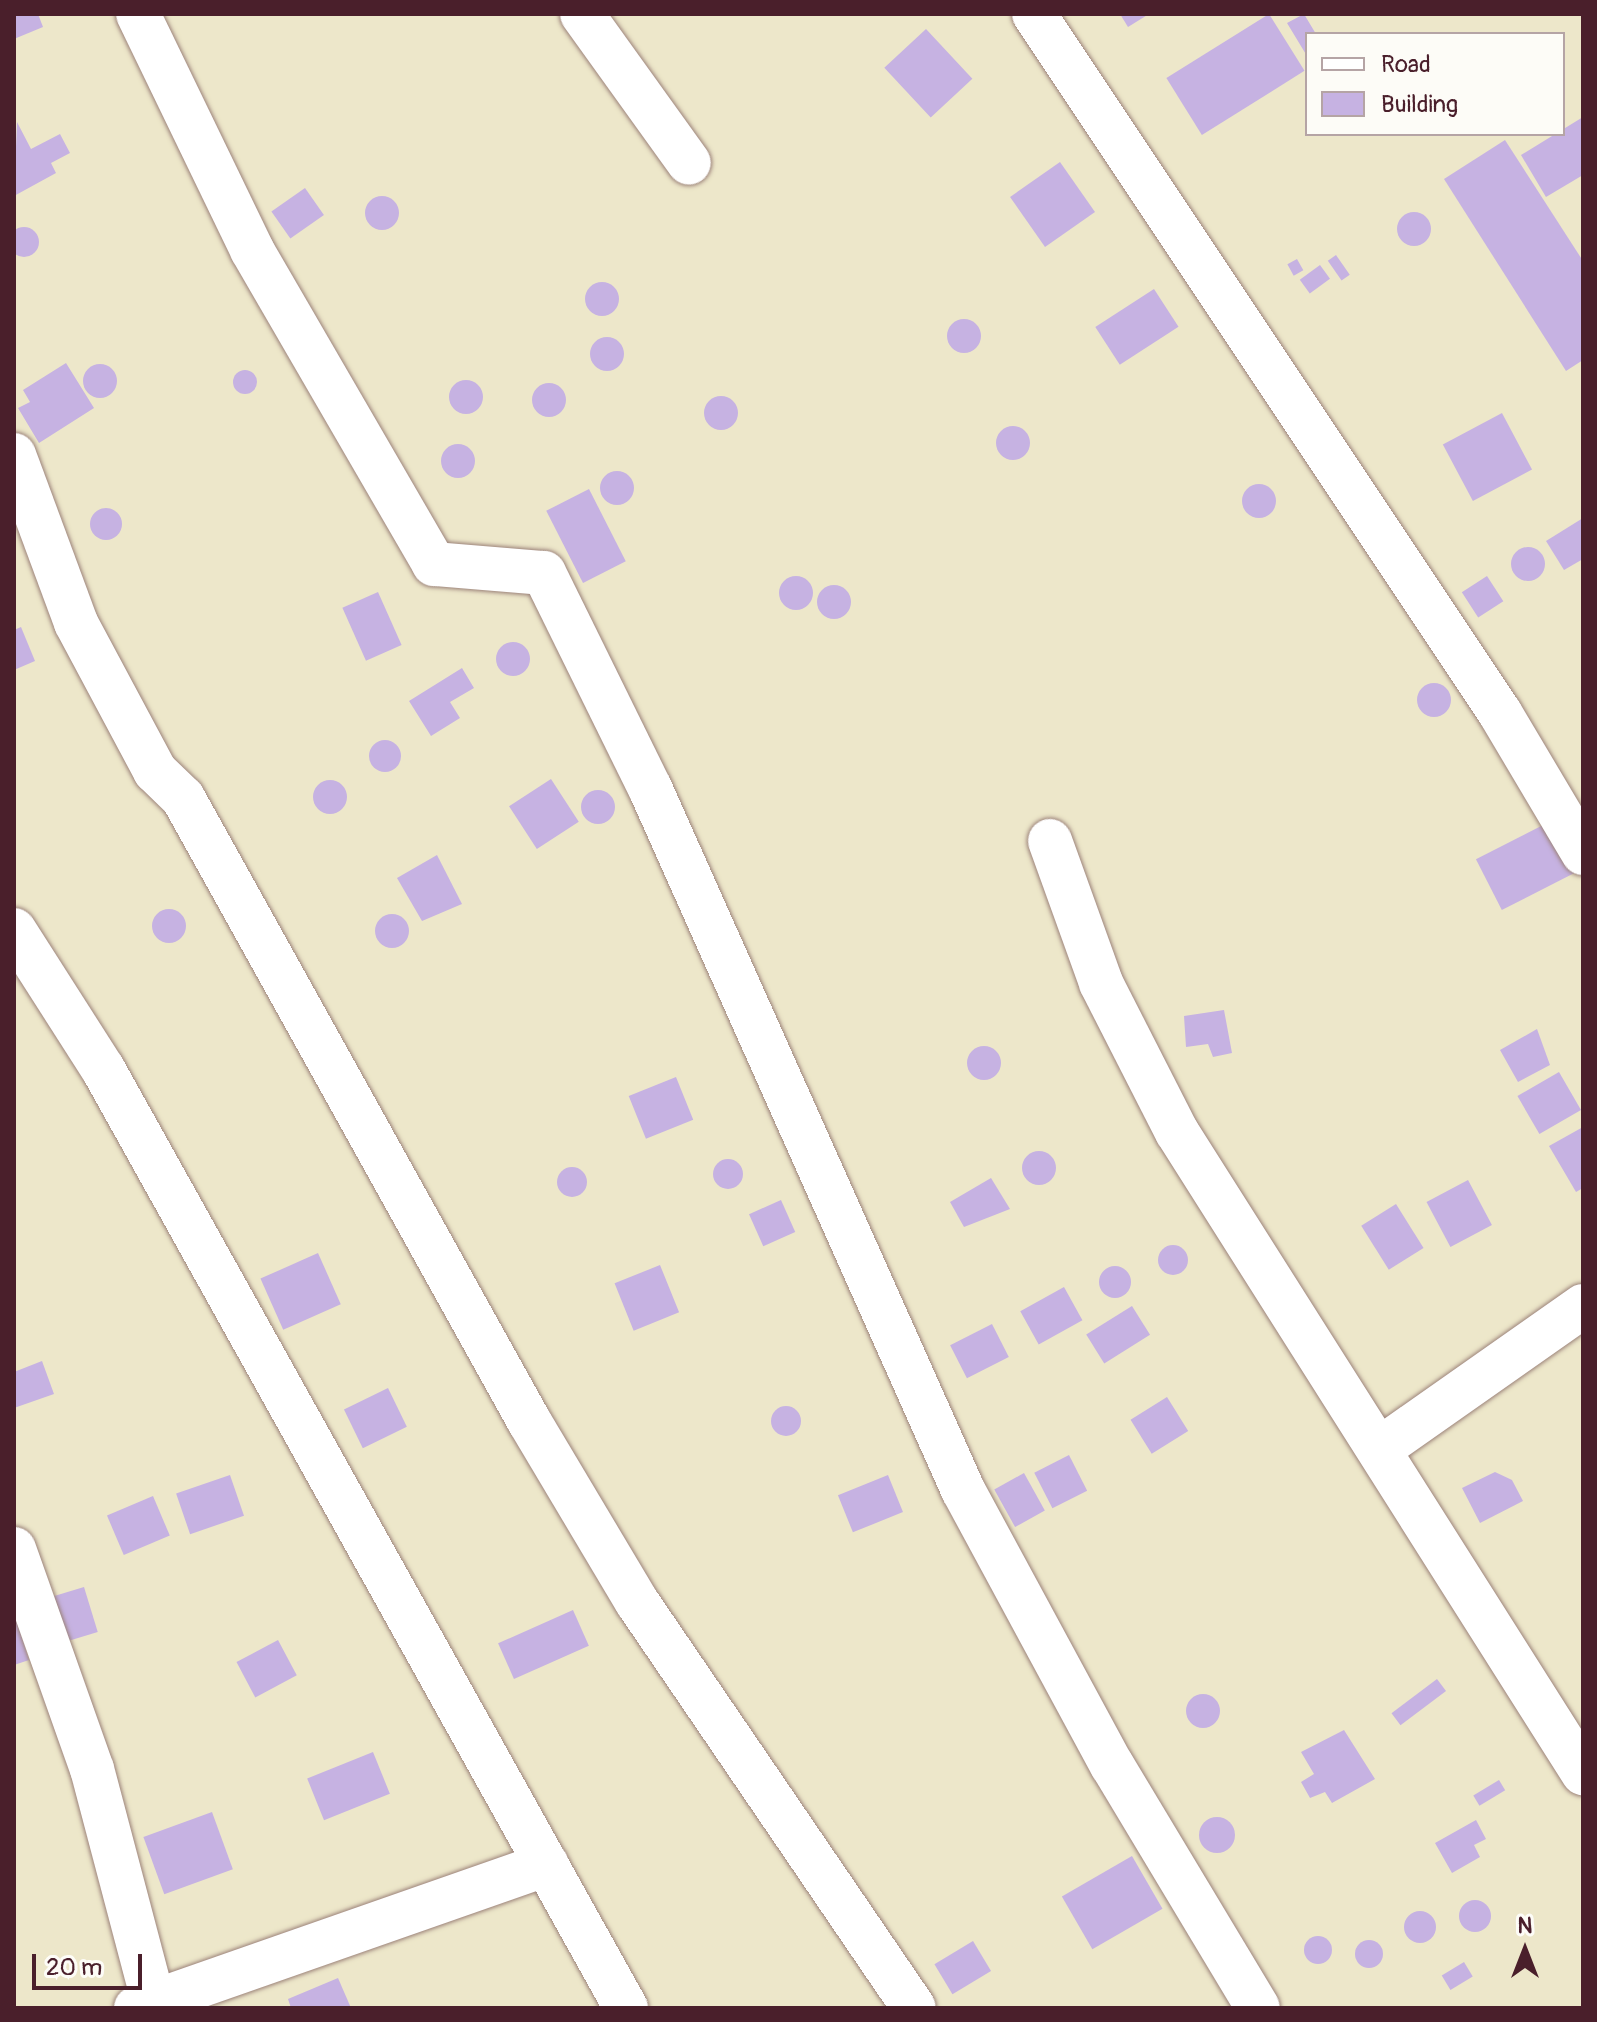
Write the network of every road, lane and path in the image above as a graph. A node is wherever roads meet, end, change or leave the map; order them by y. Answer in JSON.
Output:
{"nodes":[{"id":1,"x":138,"y":14,"type":"edge"},
{"id":2,"x":582,"y":14,"type":"edge"},
{"id":3,"x":1034,"y":14,"type":"edge"},
{"id":4,"x":689,"y":163,"type":"dead end"},
{"id":5,"x":14,"y":455,"type":"edge"},
{"id":6,"x":1050,"y":841,"type":"dead end"},
{"id":7,"x":1583,"y":853,"type":"edge"},
{"id":8,"x":14,"y":930,"type":"edge"},
{"id":9,"x":1583,"y":1306,"type":"edge"},
{"id":10,"x":1381,"y":1448,"type":"junction"},
{"id":11,"x":14,"y":1549,"type":"edge"},
{"id":12,"x":1583,"y":1773,"type":"edge"},
{"id":13,"x":547,"y":1864,"type":"junction"},
{"id":14,"x":144,"y":2004,"type":"edge"},
{"id":15,"x":626,"y":2008,"type":"edge"},
{"id":16,"x":914,"y":2008,"type":"edge"},
{"id":17,"x":1258,"y":2008,"type":"edge"}],
"edges":[{"from":1,"to":17,"type":"street"},
{"from":2,"to":4,"type":"street"},
{"from":3,"to":7,"type":"street"},
{"from":5,"to":16,"type":"street"},
{"from":6,"to":10,"type":"street"},
{"from":8,"to":13,"type":"street"},
{"from":9,"to":10,"type":"street"},
{"from":10,"to":12,"type":"street"},
{"from":11,"to":14,"type":"street"},
{"from":13,"to":14,"type":"street"},
{"from":13,"to":15,"type":"street"}]}
